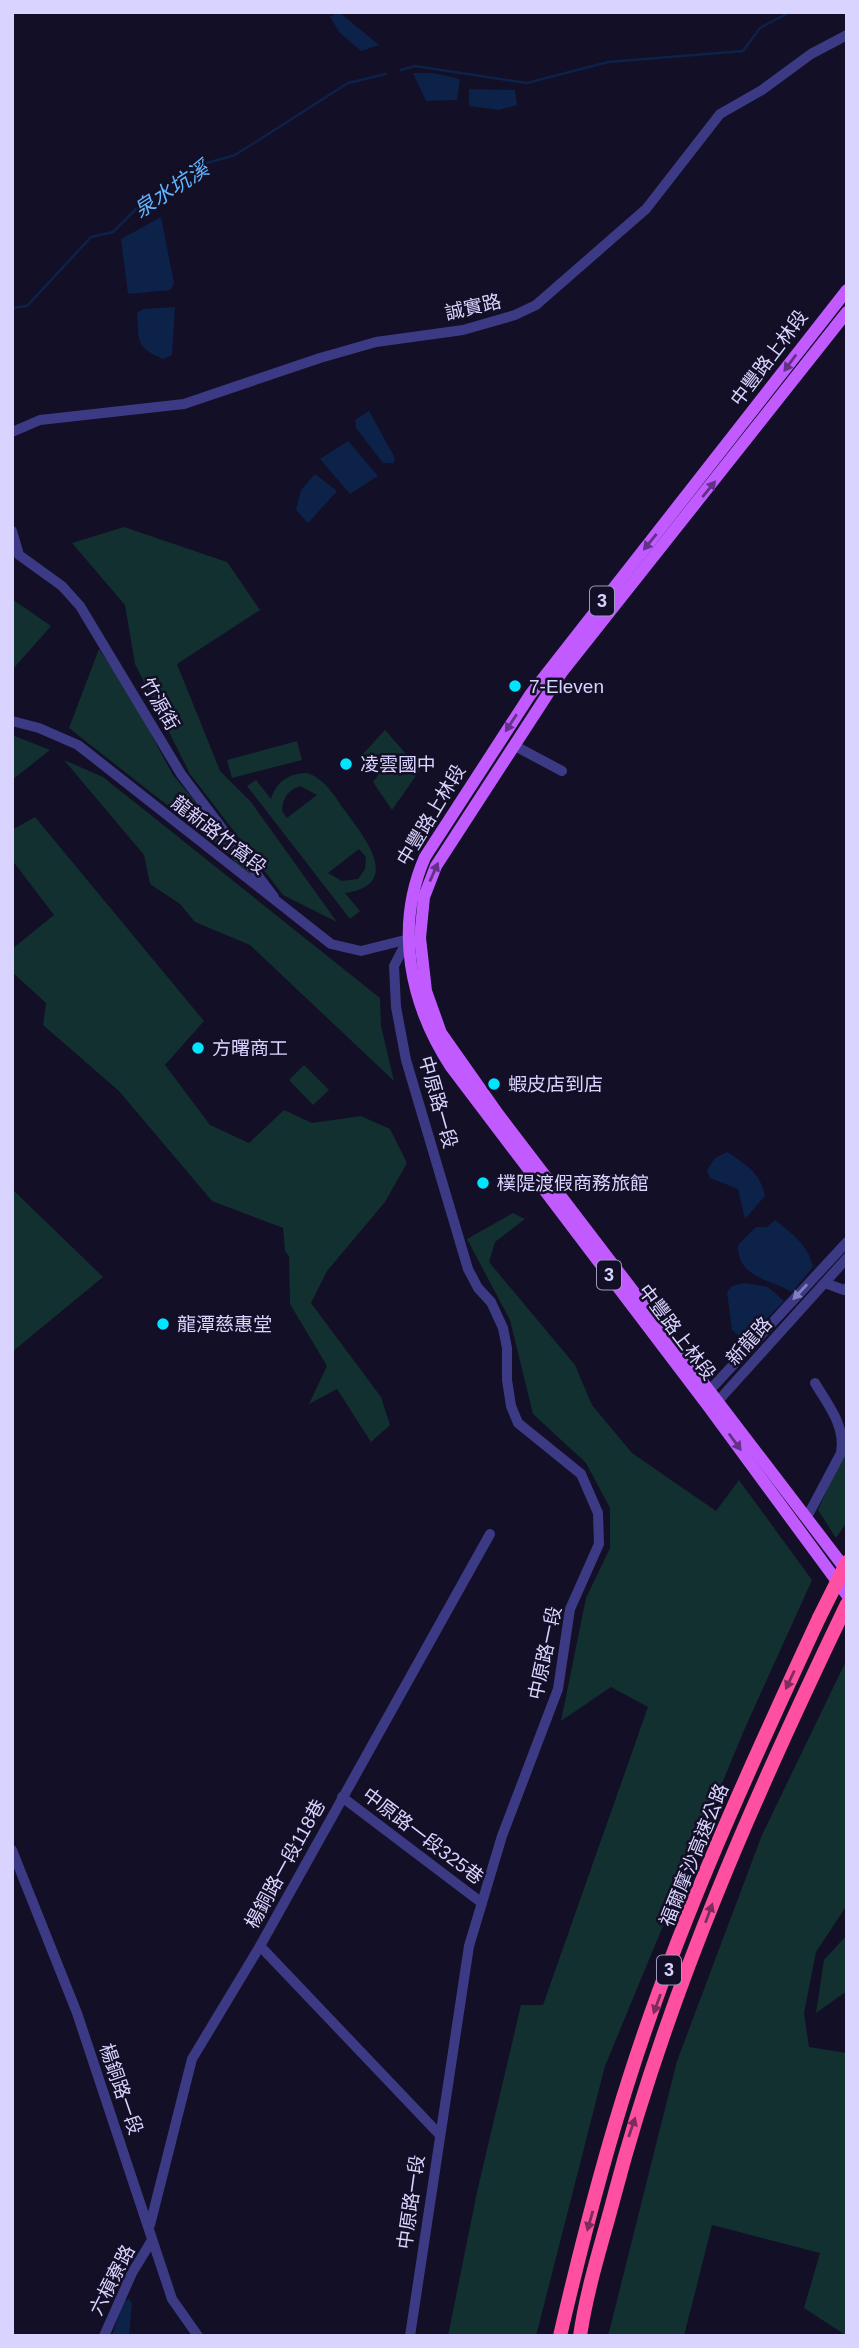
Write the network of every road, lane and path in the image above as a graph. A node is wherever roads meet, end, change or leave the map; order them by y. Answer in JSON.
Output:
{"nodes":[{"id":1,"x":847,"y":34,"type":"edge"},
{"id":2,"x":847,"y":290,"type":"edge"},
{"id":3,"x":847,"y":312,"type":"edge"},
{"id":4,"x":12,"y":432,"type":"edge"},
{"id":5,"x":12,"y":531,"type":"edge"},
{"id":6,"x":12,"y":721,"type":"edge"},
{"id":7,"x":515,"y":746,"type":"junction"},
{"id":8,"x":562,"y":771,"type":"dead end"},
{"id":9,"x":276,"y":900,"type":"junction"},
{"id":10,"x":414,"y":939,"type":"junction"},
{"id":11,"x":847,"y":1242,"type":"edge"},
{"id":12,"x":847,"y":1258,"type":"edge"},
{"id":13,"x":825,"y":1283,"type":"junction"},
{"id":14,"x":847,"y":1288,"type":"edge"},
{"id":15,"x":815,"y":1383,"type":"dead end"},
{"id":16,"x":709,"y":1391,"type":"junction"},
{"id":17,"x":713,"y":1403,"type":"junction"},
{"id":18,"x":807,"y":1517,"type":"junction"},
{"id":19,"x":490,"y":1534,"type":"dead end"},
{"id":20,"x":847,"y":1562,"type":"edge"},
{"id":21,"x":847,"y":1571,"type":"edge"},
{"id":22,"x":847,"y":1595,"type":"edge"},
{"id":23,"x":847,"y":1604,"type":"edge"},
{"id":24,"x":342,"y":1797,"type":"junction"},
{"id":25,"x":12,"y":1850,"type":"edge"},
{"id":26,"x":482,"y":1903,"type":"junction"},
{"id":27,"x":260,"y":1946,"type":"junction"},
{"id":28,"x":439,"y":2134,"type":"junction"},
{"id":29,"x":149,"y":2225,"type":"junction"},
{"id":30,"x":152,"y":2241,"type":"junction"},
{"id":31,"x":104,"y":2336,"type":"edge"},
{"id":32,"x":198,"y":2336,"type":"edge"},
{"id":33,"x":410,"y":2336,"type":"edge"},
{"id":34,"x":560,"y":2336,"type":"edge"},
{"id":35,"x":580,"y":2336,"type":"edge"}],
"edges":[{"from":1,"to":4,"type":"street","name":"誠實路"},
{"from":2,"to":10,"type":"main road","name":"中豐路上林段","number":"3","one_way":true},
{"from":7,"to":3,"type":"main road","name":"中豐路上林段","number":"3","one_way":true},
{"from":5,"to":9,"type":"street","name":"竹源街"},
{"from":6,"to":9,"type":"street","name":"龍新路竹窩段"},
{"from":7,"to":8,"type":"street"},
{"from":10,"to":7,"type":"main road","name":"中豐路上林段","number":"3","one_way":true},
{"from":9,"to":10,"type":"street","name":"龍新路竹窩段"},
{"from":10,"to":16,"type":"main road","name":"中豐路上林段","number":"3"},
{"from":10,"to":17,"type":"main road","name":"中豐路上林段","number":"3"},
{"from":10,"to":26,"type":"street","name":"中原路一段"},
{"from":11,"to":16,"type":"street","name":"新龍路","one_way":true},
{"from":12,"to":13,"type":"street","name":"新龍路"},
{"from":13,"to":14,"type":"street"},
{"from":13,"to":17,"type":"street","name":"新龍路"},
{"from":15,"to":18,"type":"street"},
{"from":16,"to":17,"type":"main road","name":"中豐路上林段","number":"3"},
{"from":17,"to":18,"type":"main road","name":"中豐路上林段","number":"3"},
{"from":17,"to":22,"type":"main road","name":"中豐路上林段","number":"3","one_way":true},
{"from":18,"to":21,"type":"main road","name":"中豐路上林段","number":"3"},
{"from":19,"to":24,"type":"street","name":"楊銅路一段118巷"},
{"from":20,"to":34,"type":"highway","name":"福爾摩沙高速公路","number":"3","one_way":true,"bridge":true},
{"from":35,"to":23,"type":"highway","name":"福爾摩沙高速公路","number":"3","one_way":true},
{"from":24,"to":26,"type":"street","name":"中原路一段325巷"},
{"from":24,"to":27,"type":"street","name":"楊銅路一段118巷"},
{"from":25,"to":29,"type":"street","name":"楊銅路一段"},
{"from":26,"to":28,"type":"street","name":"中原路一段"},
{"from":27,"to":28,"type":"street"},
{"from":27,"to":29,"type":"street","name":"楊銅路一段118巷"},
{"from":28,"to":33,"type":"street","name":"中原路一段"},
{"from":29,"to":30,"type":"street","name":"楊銅路一段"},
{"from":30,"to":31,"type":"street","name":"六槓寮路"},
{"from":30,"to":32,"type":"street","name":"楊銅路一段"}]}
